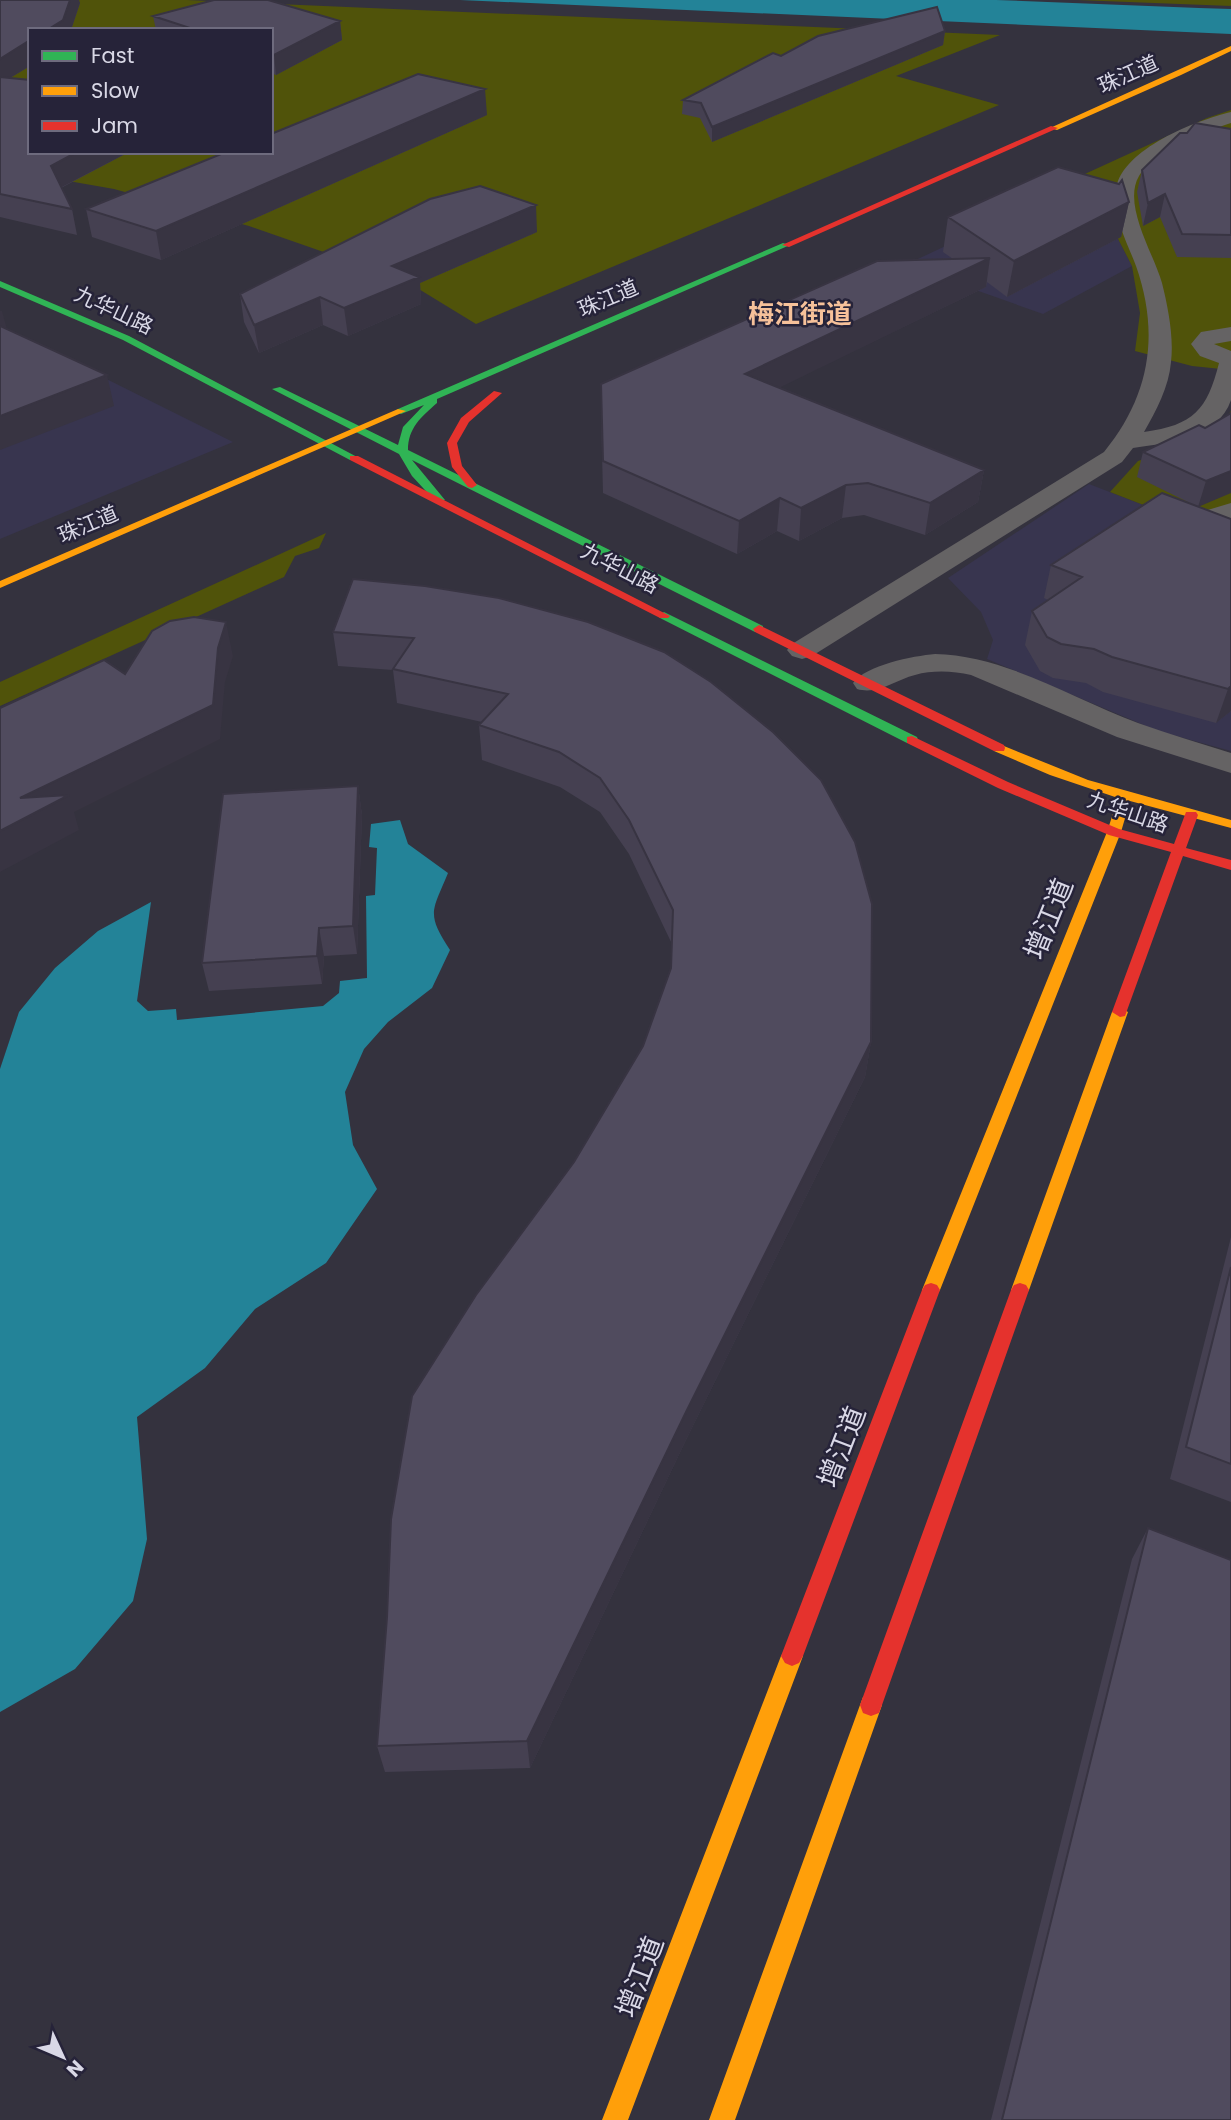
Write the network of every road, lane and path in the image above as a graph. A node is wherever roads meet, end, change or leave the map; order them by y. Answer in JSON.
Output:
{"nodes":[{"id":1,"x":1231,"y":48,"type":"edge"},
{"id":2,"x":1211,"y":57,"type":"junction"},
{"id":3,"x":1231,"y":57,"type":"edge"},
{"id":4,"x":1218,"y":73,"type":"dead end"},
{"id":5,"x":1179,"y":74,"type":"junction"},
{"id":6,"x":1231,"y":117,"type":"edge"},
{"id":7,"x":0,"y":284,"type":"edge"},
{"id":8,"x":1231,"y":334,"type":"edge"},
{"id":9,"x":1158,"y":339,"type":"junction"},
{"id":10,"x":1202,"y":344,"type":"junction"},
{"id":11,"x":1231,"y":360,"type":"edge"},
{"id":12,"x":259,"y":380,"type":"dead end"},
{"id":13,"x":463,"y":383,"type":"junction"},
{"id":14,"x":359,"y":429,"type":"junction"},
{"id":15,"x":1128,"y":440,"type":"junction"},
{"id":16,"x":385,"y":442,"type":"junction"},
{"id":17,"x":402,"y":442,"type":"junction"},
{"id":18,"x":327,"y":444,"type":"junction"},
{"id":19,"x":353,"y":457,"type":"junction"},
{"id":20,"x":332,"y":466,"type":"dead end"},
{"id":21,"x":471,"y":485,"type":"junction"},
{"id":22,"x":440,"y":500,"type":"junction"},
{"id":23,"x":1231,"y":511,"type":"edge"},
{"id":24,"x":1200,"y":521,"type":"edge"},
{"id":25,"x":0,"y":585,"type":"edge"},
{"id":26,"x":802,"y":650,"type":"junction"},
{"id":27,"x":868,"y":683,"type":"junction"},
{"id":28,"x":1231,"y":764,"type":"edge"},
{"id":29,"x":1125,"y":796,"type":"junction"},
{"id":30,"x":1191,"y":815,"type":"junction"},
{"id":31,"x":1231,"y":824,"type":"edge"},
{"id":32,"x":1114,"y":832,"type":"junction"},
{"id":33,"x":1176,"y":850,"type":"junction"},
{"id":34,"x":1231,"y":866,"type":"edge"},
{"id":35,"x":615,"y":2120,"type":"edge"},
{"id":36,"x":722,"y":2120,"type":"edge"}],
"edges":[{"from":1,"to":2,"type":"street","name":"珠江道"},
{"from":2,"to":3,"type":"street"},
{"from":2,"to":5,"type":"street","name":"珠江道"},
{"from":4,"to":5,"type":"street"},
{"from":5,"to":13,"type":"street","name":"珠江道"},
{"from":6,"to":9,"type":"street"},
{"from":7,"to":18,"type":"street","name":"九华山路"},
{"from":8,"to":10,"type":"street"},
{"from":9,"to":10,"type":"street"},
{"from":9,"to":15,"type":"street"},
{"from":10,"to":11,"type":"street"},
{"from":11,"to":15,"type":"street"},
{"from":12,"to":14,"type":"street"},
{"from":13,"to":14,"type":"street","name":"珠江道"},
{"from":13,"to":17,"type":"street"},
{"from":14,"to":16,"type":"street"},
{"from":14,"to":18,"type":"street","name":"珠江道"},
{"from":15,"to":26,"type":"street"},
{"from":16,"to":17,"type":"street"},
{"from":16,"to":19,"type":"street"},
{"from":17,"to":21,"type":"street","name":"九华山路"},
{"from":17,"to":21,"type":"street"},
{"from":17,"to":22,"type":"street"},
{"from":18,"to":19,"type":"street","name":"九华山路"},
{"from":18,"to":25,"type":"street","name":"珠江道"},
{"from":19,"to":20,"type":"street"},
{"from":19,"to":22,"type":"street","name":"九华山路"},
{"from":21,"to":26,"type":"street","name":"九华山路"},
{"from":22,"to":32,"type":"street","name":"九华山路"},
{"from":23,"to":24,"type":"street"},
{"from":26,"to":27,"type":"street","name":"九华山路"},
{"from":27,"to":28,"type":"street"},
{"from":27,"to":29,"type":"street","name":"九华山路"},
{"from":29,"to":30,"type":"street","name":"九华山路"},
{"from":29,"to":32,"type":"street","name":"增江道"},
{"from":30,"to":31,"type":"street","name":"九华山路"},
{"from":30,"to":33,"type":"street"},
{"from":32,"to":33,"type":"street","name":"九华山路"},
{"from":32,"to":35,"type":"street","name":"增江道"},
{"from":33,"to":34,"type":"street","name":"九华山路"},
{"from":33,"to":36,"type":"street"}]}
